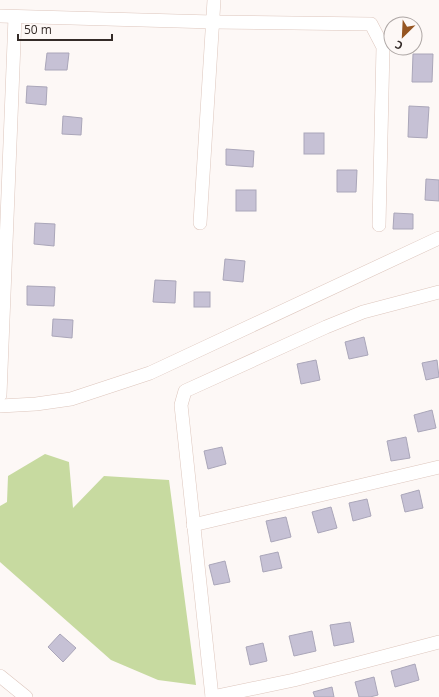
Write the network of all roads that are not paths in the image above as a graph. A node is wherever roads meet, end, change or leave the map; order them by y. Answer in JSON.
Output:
{"nodes":[{"id":1,"x":214,"y":0,"type":"edge"},
{"id":2,"x":0,"y":16,"type":"edge"},
{"id":3,"x":15,"y":17,"type":"junction"},
{"id":4,"x":213,"y":22,"type":"junction"},
{"id":5,"x":200,"y":223,"type":"dead end"},
{"id":6,"x":379,"y":225,"type":"dead end"},
{"id":7,"x":439,"y":238,"type":"edge"},
{"id":8,"x":439,"y":292,"type":"edge"},
{"id":9,"x":0,"y":395,"type":"edge"},
{"id":10,"x":0,"y":406,"type":"edge"},
{"id":11,"x":439,"y":467,"type":"edge"},
{"id":12,"x":193,"y":525,"type":"junction"},
{"id":13,"x":439,"y":642,"type":"edge"},
{"id":14,"x":0,"y":676,"type":"edge"},
{"id":15,"x":26,"y":697,"type":"edge"},
{"id":16,"x":212,"y":697,"type":"edge"}],
"edges":[{"from":1,"to":4,"type":"street"},
{"from":2,"to":3,"type":"street"},
{"from":3,"to":4,"type":"street"},
{"from":3,"to":9,"type":"street"},
{"from":4,"to":5,"type":"street"},
{"from":4,"to":6,"type":"street"},
{"from":7,"to":10,"type":"street"},
{"from":8,"to":12,"type":"street"},
{"from":11,"to":12,"type":"street"},
{"from":12,"to":16,"type":"street"},
{"from":13,"to":16,"type":"street"},
{"from":14,"to":15,"type":"street"}]}
